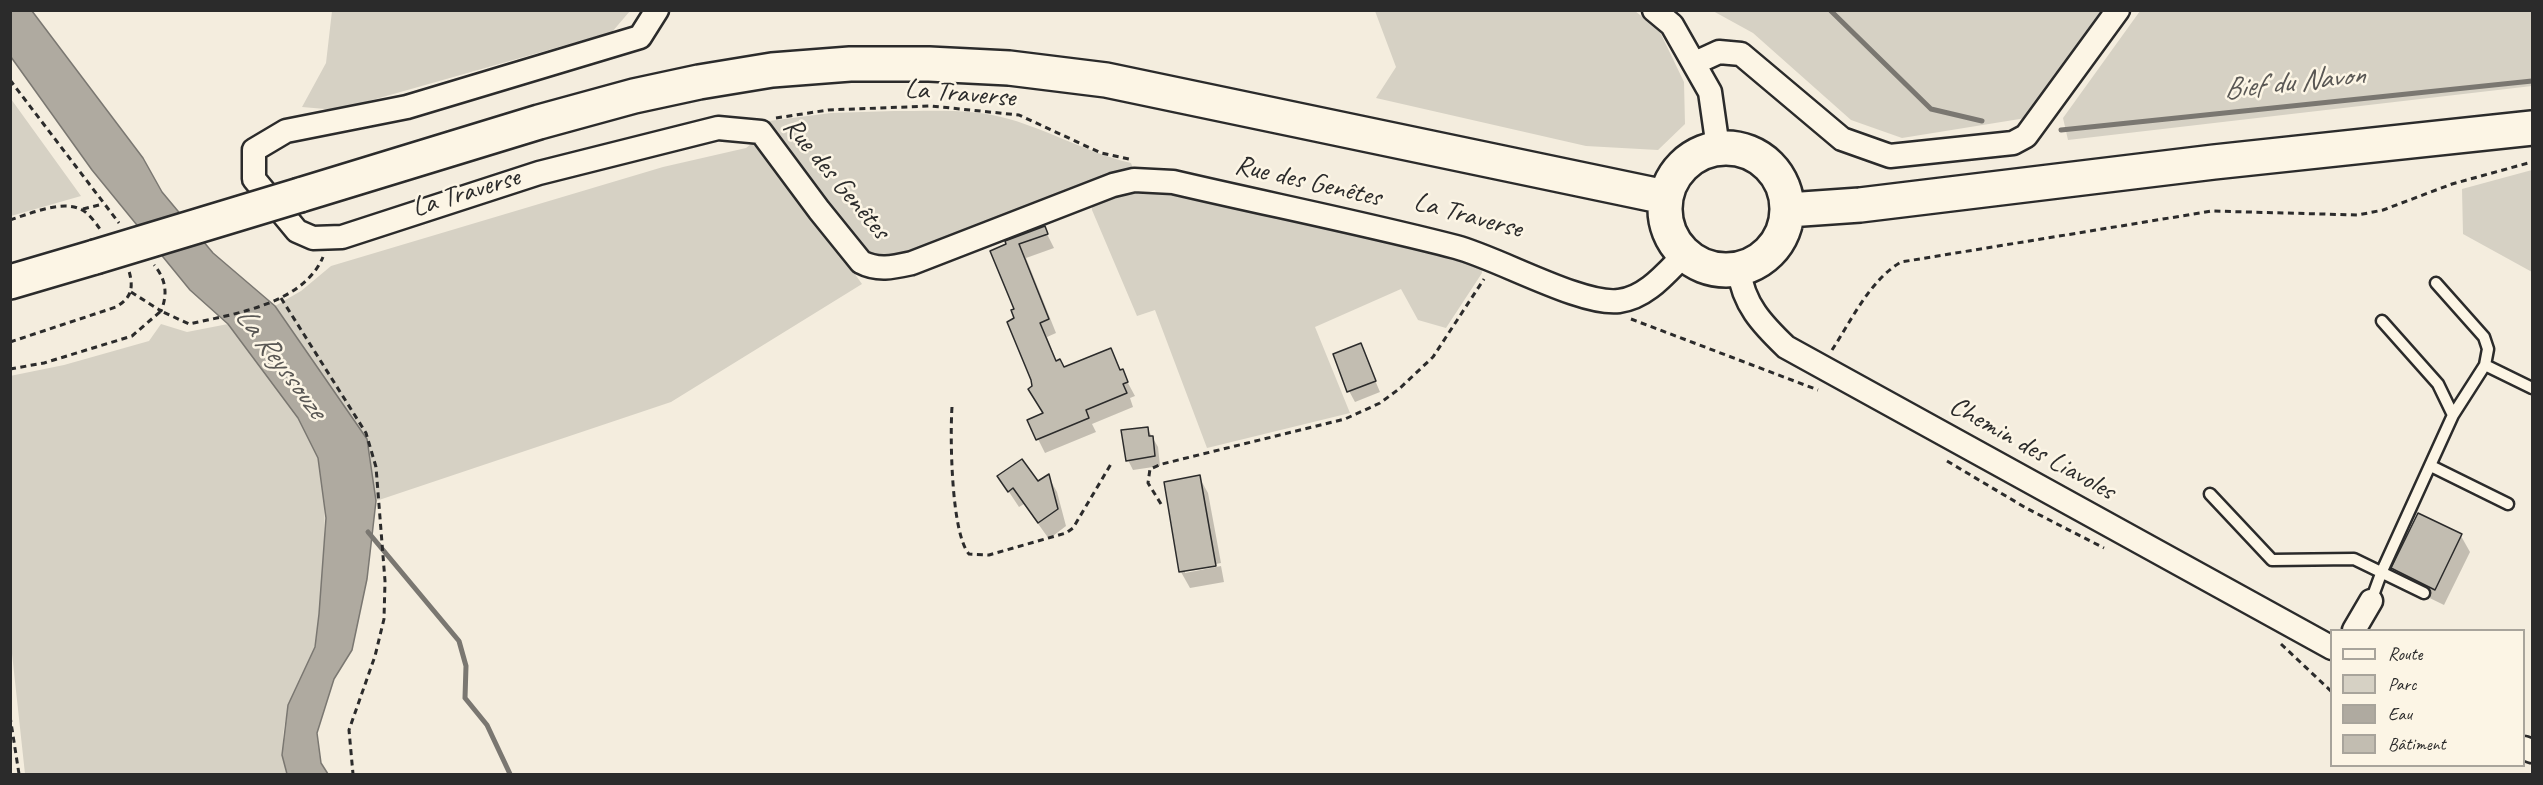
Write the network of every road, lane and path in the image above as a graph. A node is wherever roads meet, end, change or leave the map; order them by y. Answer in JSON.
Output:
{"nodes":[{"id":1,"x":657,"y":10,"type":"edge"},
{"id":2,"x":1654,"y":10,"type":"edge"},
{"id":3,"x":2118,"y":10,"type":"edge"},
{"id":4,"x":1695,"y":63,"type":"junction"},
{"id":5,"x":10,"y":80,"type":"edge"},
{"id":6,"x":2532,"y":128,"type":"edge"},
{"id":7,"x":746,"y":130,"type":"junction"},
{"id":8,"x":1718,"y":148,"type":"junction"},
{"id":9,"x":1133,"y":160,"type":"dead end"},
{"id":10,"x":2532,"y":162,"type":"edge"},
{"id":11,"x":1665,"y":197,"type":"junction"},
{"id":12,"x":103,"y":204,"type":"junction"},
{"id":13,"x":82,"y":209,"type":"dead end"},
{"id":14,"x":1788,"y":210,"type":"junction"},
{"id":15,"x":124,"y":229,"type":"dead end"},
{"id":16,"x":333,"y":253,"type":"dead end"},
{"id":17,"x":1684,"y":255,"type":"junction"},
{"id":18,"x":1496,"y":261,"type":"junction"},
{"id":19,"x":154,"y":265,"type":"dead end"},
{"id":20,"x":1739,"y":270,"type":"junction"},
{"id":21,"x":10,"y":282,"type":"edge"},
{"id":22,"x":2436,"y":283,"type":"dead end"},
{"id":23,"x":131,"y":292,"type":"dead end"},
{"id":24,"x":281,"y":298,"type":"junction"},
{"id":25,"x":1619,"y":302,"type":"junction"},
{"id":26,"x":161,"y":310,"type":"junction"},
{"id":27,"x":2382,"y":321,"type":"dead end"},
{"id":28,"x":2485,"y":364,"type":"junction"},
{"id":29,"x":1819,"y":366,"type":"junction"},
{"id":30,"x":10,"y":369,"type":"edge"},
{"id":31,"x":1800,"y":383,"type":"dead end"},
{"id":32,"x":2532,"y":388,"type":"edge"},
{"id":33,"x":952,"y":407,"type":"dead end"},
{"id":34,"x":2453,"y":415,"type":"junction"},
{"id":35,"x":1112,"y":464,"type":"dead end"},
{"id":36,"x":2431,"y":466,"type":"junction"},
{"id":37,"x":2210,"y":494,"type":"dead end"},
{"id":38,"x":1161,"y":504,"type":"dead end"},
{"id":39,"x":2508,"y":504,"type":"dead end"},
{"id":40,"x":2382,"y":571,"type":"junction"},
{"id":41,"x":2424,"y":593,"type":"dead end"},
{"id":42,"x":2371,"y":600,"type":"joint"},
{"id":43,"x":2355,"y":629,"type":"edge"},
{"id":44,"x":2330,"y":647,"type":"edge"},
{"id":45,"x":10,"y":716,"type":"edge"},
{"id":46,"x":19,"y":774,"type":"edge"},
{"id":47,"x":352,"y":774,"type":"edge"}],
"edges":[{"from":1,"to":7,"type":"street","name":"Rue des Genêtes"},
{"from":2,"to":4,"type":"street"},
{"from":3,"to":4,"type":"street"},
{"from":4,"to":8,"type":"street"},
{"from":5,"to":12,"type":"path"},
{"from":6,"to":14,"type":"main road"},
{"from":7,"to":9,"type":"path","name":"La Traverse"},
{"from":7,"to":18,"type":"street","name":"Rue des Genêtes"},
{"from":8,"to":11,"type":"main road"},
{"from":8,"to":14,"type":"main road"},
{"from":10,"to":29,"type":"path"},
{"from":11,"to":17,"type":"main road"},
{"from":11,"to":21,"type":"main road","bridge":true},
{"from":12,"to":13,"type":"path"},
{"from":12,"to":15,"type":"path"},
{"from":14,"to":20,"type":"main road"},
{"from":16,"to":24,"type":"path"},
{"from":17,"to":20,"type":"main road"},
{"from":17,"to":25,"type":"street"},
{"from":18,"to":25,"type":"street","name":"Rue des Genêtes"},
{"from":18,"to":38,"type":"path"},
{"from":19,"to":26,"type":"path"},
{"from":20,"to":29,"type":"street","name":"Chemin des Liavoles"},
{"from":22,"to":28,"type":"lane"},
{"from":23,"to":26,"type":"path"},
{"from":24,"to":26,"type":"path"},
{"from":24,"to":47,"type":"path"},
{"from":25,"to":31,"type":"path"},
{"from":26,"to":30,"type":"path"},
{"from":27,"to":34,"type":"lane"},
{"from":28,"to":32,"type":"lane"},
{"from":28,"to":34,"type":"lane"},
{"from":29,"to":44,"type":"street","name":"Chemin des Liavoles"},
{"from":33,"to":35,"type":"path"},
{"from":34,"to":36,"type":"lane"},
{"from":36,"to":39,"type":"lane"},
{"from":36,"to":40,"type":"lane"},
{"from":37,"to":40,"type":"lane"},
{"from":40,"to":41,"type":"lane"},
{"from":40,"to":42,"type":"lane"},
{"from":42,"to":43,"type":"street"},
{"from":45,"to":46,"type":"path"}]}
